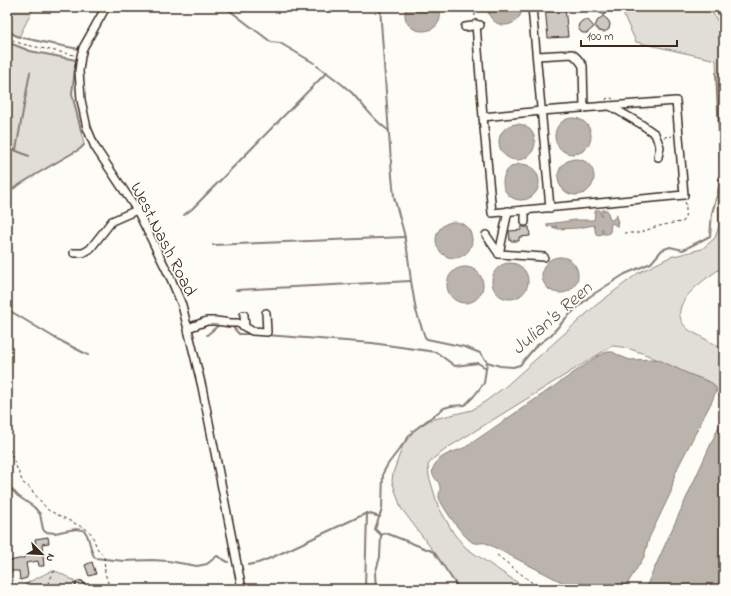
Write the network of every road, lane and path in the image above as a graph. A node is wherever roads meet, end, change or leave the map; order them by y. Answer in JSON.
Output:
{"nodes":[{"id":1,"x":106,"y":7,"type":"edge"},
{"id":2,"x":475,"y":7,"type":"edge"},
{"id":3,"x":532,"y":7,"type":"edge"},
{"id":4,"x":477,"y":25,"type":"junction"},
{"id":5,"x":465,"y":27,"type":"dead end"},
{"id":6,"x":7,"y":38,"type":"edge"},
{"id":7,"x":81,"y":56,"type":"junction"},
{"id":8,"x":536,"y":56,"type":"junction"},
{"id":9,"x":609,"y":106,"type":"junction"},
{"id":10,"x":584,"y":108,"type":"junction"},
{"id":11,"x":541,"y":111,"type":"junction"},
{"id":12,"x":483,"y":117,"type":"junction"},
{"id":13,"x":679,"y":135,"type":"junction"},
{"id":14,"x":656,"y":137,"type":"junction"},
{"id":15,"x":658,"y":157,"type":"dead end"},
{"id":16,"x":684,"y":195,"type":"junction"},
{"id":17,"x":550,"y":208,"type":"junction"},
{"id":18,"x":137,"y":210,"type":"junction"},
{"id":19,"x":525,"y":210,"type":"junction"},
{"id":20,"x":508,"y":212,"type":"junction"},
{"id":21,"x":525,"y":222,"type":"dead end"},
{"id":22,"x":624,"y":233,"type":"dead end"},
{"id":23,"x":486,"y":235,"type":"dead end"},
{"id":24,"x":74,"y":253,"type":"dead end"},
{"id":25,"x":499,"y":254,"type":"junction"},
{"id":26,"x":544,"y":258,"type":"dead end"},
{"id":27,"x":266,"y":313,"type":"dead end"},
{"id":28,"x":244,"y":315,"type":"dead end"},
{"id":29,"x":245,"y":327,"type":"junction"},
{"id":30,"x":188,"y":328,"type":"junction"},
{"id":31,"x":7,"y":444,"type":"edge"},
{"id":32,"x":497,"y":555,"type":"dead end"},
{"id":33,"x":56,"y":568,"type":"dead end"},
{"id":34,"x":45,"y":589,"type":"edge"},
{"id":35,"x":110,"y":589,"type":"edge"},
{"id":36,"x":242,"y":589,"type":"edge"},
{"id":37,"x":540,"y":589,"type":"edge"}],
"edges":[{"from":1,"to":7,"type":"street","name":"West Nash Road"},
{"from":2,"to":4,"type":"path"},
{"from":3,"to":8,"type":"street"},
{"from":4,"to":5,"type":"street"},
{"from":4,"to":12,"type":"street"},
{"from":6,"to":7,"type":"path"},
{"from":7,"to":18,"type":"street","name":"West Nash Road"},
{"from":8,"to":10,"type":"street"},
{"from":8,"to":11,"type":"street"},
{"from":9,"to":10,"type":"street"},
{"from":9,"to":13,"type":"street"},
{"from":9,"to":14,"type":"street"},
{"from":10,"to":11,"type":"street"},
{"from":11,"to":12,"type":"street"},
{"from":11,"to":17,"type":"street"},
{"from":12,"to":20,"type":"street"},
{"from":13,"to":14,"type":"path"},
{"from":13,"to":16,"type":"street"},
{"from":14,"to":15,"type":"street"},
{"from":16,"to":17,"type":"street"},
{"from":16,"to":22,"type":"path"},
{"from":17,"to":19,"type":"street"},
{"from":18,"to":24,"type":"street"},
{"from":18,"to":30,"type":"street","name":"West Nash Road"},
{"from":19,"to":20,"type":"street"},
{"from":19,"to":21,"type":"street"},
{"from":20,"to":25,"type":"street"},
{"from":23,"to":25,"type":"street"},
{"from":25,"to":26,"type":"street"},
{"from":27,"to":29,"type":"street"},
{"from":28,"to":29,"type":"street"},
{"from":29,"to":30,"type":"street"},
{"from":30,"to":36,"type":"street","name":"West Nash Road"},
{"from":31,"to":35,"type":"path"},
{"from":32,"to":37,"type":"path"},
{"from":33,"to":34,"type":"path"}]}
